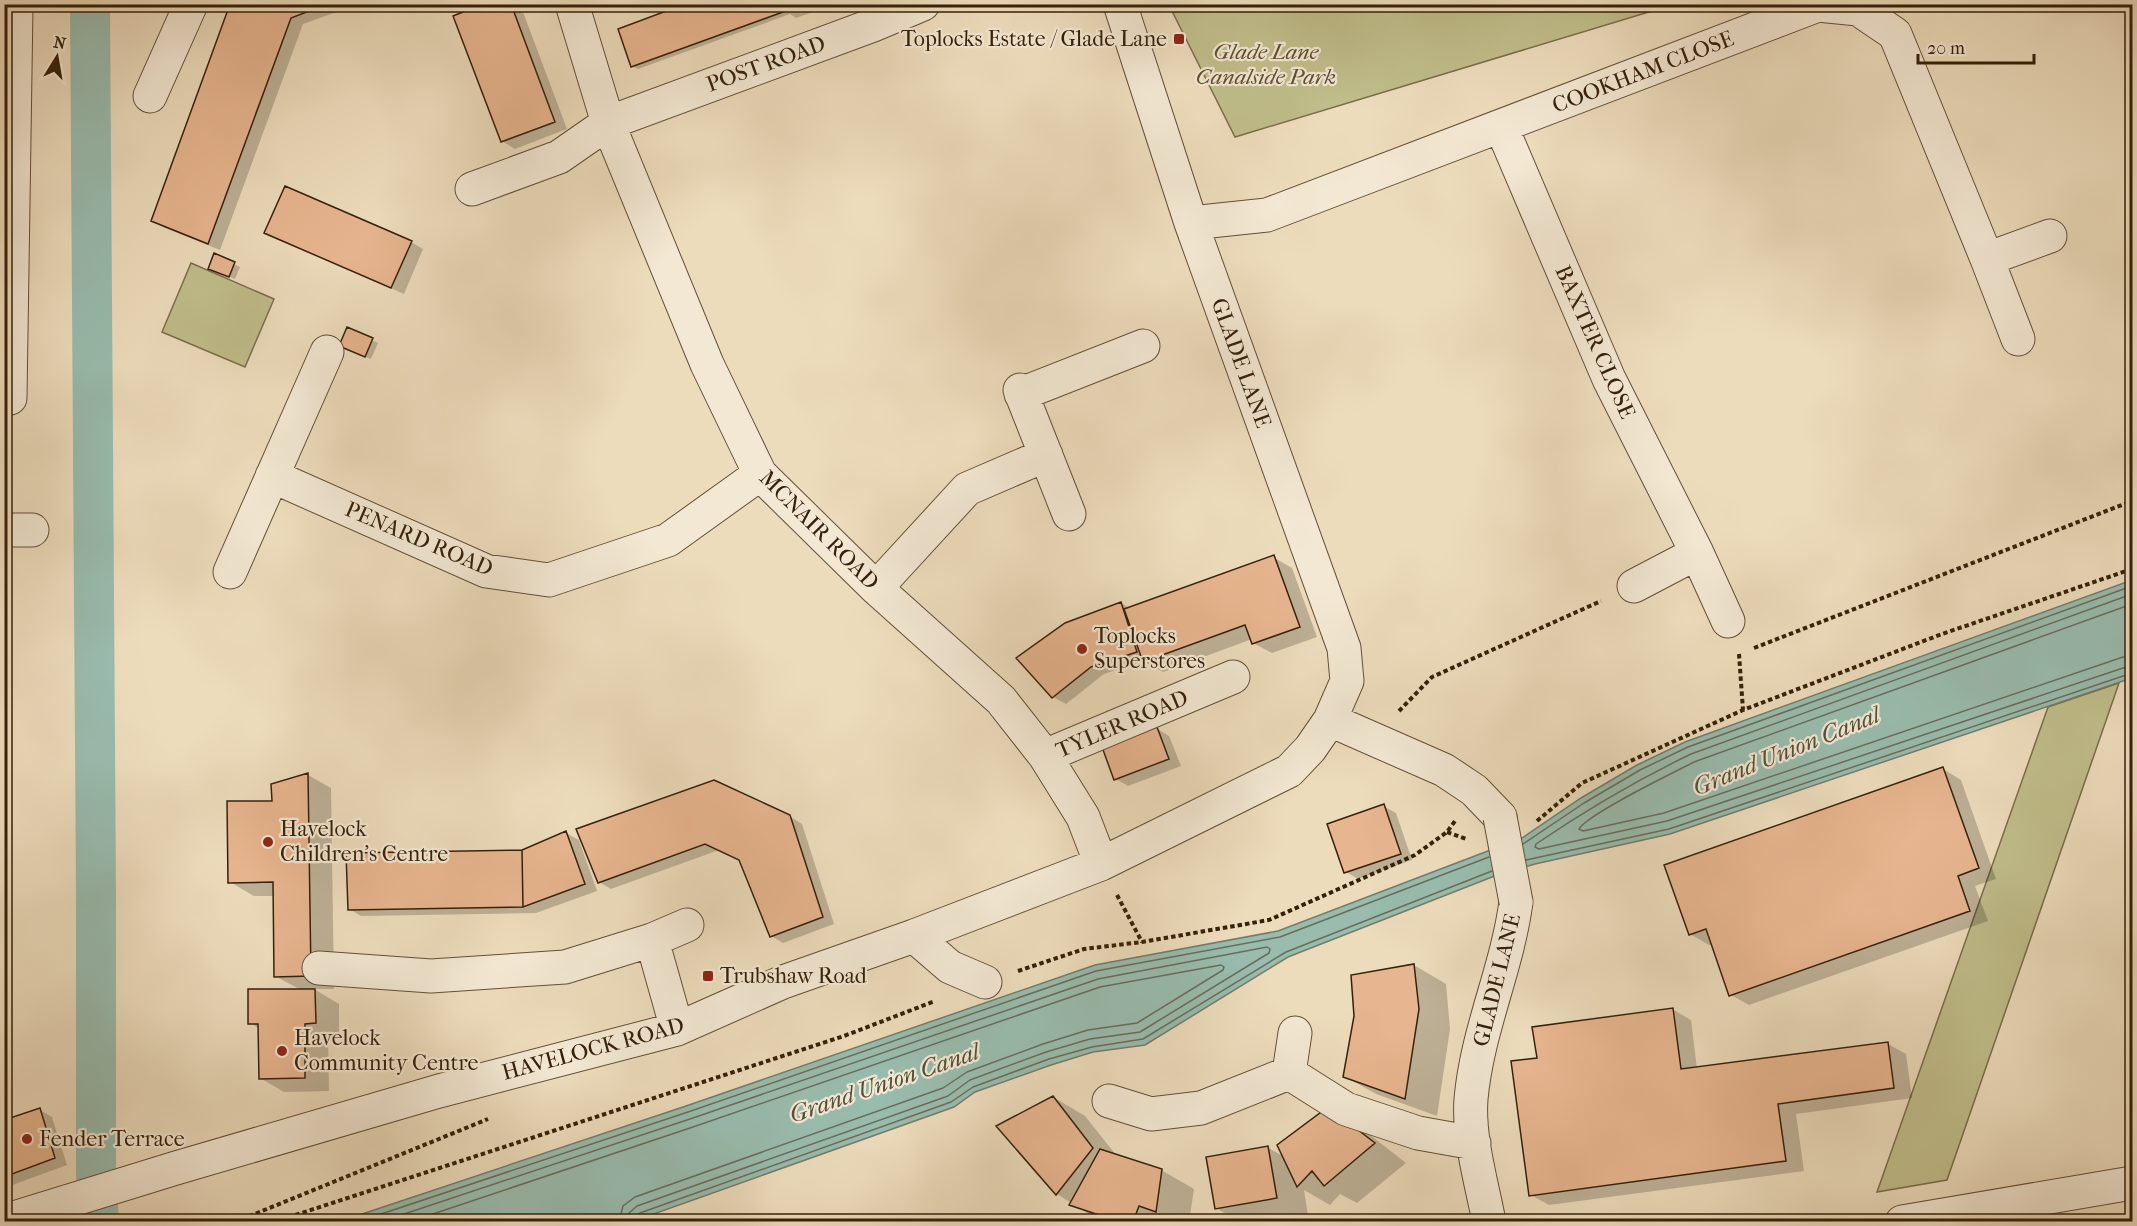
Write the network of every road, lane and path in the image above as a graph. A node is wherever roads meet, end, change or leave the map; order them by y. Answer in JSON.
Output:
{"nodes":[{"id":1,"x":191,"y":4,"type":"edge"},
{"id":2,"x":572,"y":4,"type":"edge"},
{"id":3,"x":923,"y":4,"type":"edge"},
{"id":4,"x":1120,"y":4,"type":"edge"},
{"id":5,"x":10,"y":6,"type":"edge"},
{"id":6,"x":869,"y":15,"type":"edge"},
{"id":7,"x":150,"y":96,"type":"dead end"},
{"id":8,"x":608,"y":123,"type":"junction"},
{"id":9,"x":1501,"y":126,"type":"junction"},
{"id":10,"x":472,"y":189,"type":"dead end"},
{"id":11,"x":1191,"y":223,"type":"junction"},
{"id":12,"x":2050,"y":236,"type":"dead end"},
{"id":13,"x":1987,"y":259,"type":"junction"},
{"id":14,"x":2018,"y":339,"type":"dead end"},
{"id":15,"x":1143,"y":346,"type":"dead end"},
{"id":16,"x":327,"y":352,"type":"dead end"},
{"id":17,"x":4,"y":398,"type":"edge"},
{"id":18,"x":1046,"y":455,"type":"junction"},
{"id":19,"x":760,"y":474,"type":"junction"},
{"id":20,"x":272,"y":476,"type":"junction"},
{"id":21,"x":2133,"y":501,"type":"edge"},
{"id":22,"x":1069,"y":514,"type":"dead end"},
{"id":23,"x":1697,"y":554,"type":"junction"},
{"id":24,"x":2133,"y":569,"type":"edge"},
{"id":25,"x":230,"y":572,"type":"dead end"},
{"id":26,"x":1634,"y":586,"type":"joint"},
{"id":27,"x":876,"y":588,"type":"junction"},
{"id":28,"x":1728,"y":621,"type":"dead end"},
{"id":29,"x":1233,"y":677,"type":"dead end"},
{"id":30,"x":1743,"y":710,"type":"junction"},
{"id":31,"x":1330,"y":720,"type":"junction"},
{"id":32,"x":1374,"y":737,"type":"junction"},
{"id":33,"x":1045,"y":756,"type":"junction"},
{"id":34,"x":1515,"y":822,"type":"junction"},
{"id":35,"x":1448,"y":832,"type":"dead end"},
{"id":36,"x":1101,"y":864,"type":"junction"},
{"id":37,"x":687,"y":925,"type":"dead end"},
{"id":38,"x":914,"y":936,"type":"junction"},
{"id":39,"x":652,"y":940,"type":"junction"},
{"id":40,"x":1142,"y":942,"type":"junction"},
{"id":41,"x":319,"y":968,"type":"dead end"},
{"id":42,"x":985,"y":982,"type":"junction"},
{"id":43,"x":677,"y":1029,"type":"junction"},
{"id":44,"x":1295,"y":1033,"type":"dead end"},
{"id":45,"x":1289,"y":1073,"type":"junction"},
{"id":46,"x":1109,"y":1101,"type":"dead end"},
{"id":47,"x":493,"y":1117,"type":"dead end"},
{"id":48,"x":1474,"y":1143,"type":"junction"},
{"id":49,"x":2133,"y":1184,"type":"edge"},
{"id":50,"x":1487,"y":1209,"type":"edge"},
{"id":51,"x":19,"y":1216,"type":"edge"},
{"id":52,"x":235,"y":1221,"type":"edge"},
{"id":53,"x":274,"y":1221,"type":"edge"},
{"id":54,"x":1902,"y":1221,"type":"edge"}],
"edges":[{"from":1,"to":7,"type":"street"},
{"from":2,"to":8,"type":"street","name":"MCNAIR ROAD"},
{"from":3,"to":6,"type":"street","name":"POST ROAD"},
{"from":4,"to":11,"type":"street","name":"GLADE LANE"},
{"from":5,"to":17,"type":"street"},
{"from":6,"to":8,"type":"street","name":"POST ROAD"},
{"from":8,"to":10,"type":"street","name":"POST ROAD"},
{"from":8,"to":19,"type":"street","name":"MCNAIR ROAD"},
{"from":9,"to":11,"type":"street","name":"COOKHAM CLOSE"},
{"from":9,"to":13,"type":"street","name":"COOKHAM CLOSE"},
{"from":9,"to":23,"type":"street","name":"BAXTER CLOSE"},
{"from":11,"to":31,"type":"street","name":"GLADE LANE"},
{"from":12,"to":13,"type":"street"},
{"from":13,"to":14,"type":"street","name":"COOKHAM CLOSE"},
{"from":15,"to":18,"type":"street"},
{"from":16,"to":20,"type":"street"},
{"from":18,"to":22,"type":"street"},
{"from":18,"to":27,"type":"street"},
{"from":19,"to":20,"type":"street","name":"PENARD ROAD"},
{"from":19,"to":27,"type":"street","name":"MCNAIR ROAD"},
{"from":20,"to":25,"type":"street"},
{"from":21,"to":30,"type":"path"},
{"from":23,"to":26,"type":"street"},
{"from":23,"to":28,"type":"street","name":"BAXTER CLOSE"},
{"from":24,"to":30,"type":"path"},
{"from":26,"to":32,"type":"path"},
{"from":27,"to":33,"type":"street","name":"MCNAIR ROAD"},
{"from":29,"to":33,"type":"street","name":"TYLER ROAD"},
{"from":30,"to":34,"type":"path"},
{"from":31,"to":32,"type":"street"},
{"from":31,"to":36,"type":"street","name":"GLADE LANE"},
{"from":32,"to":34,"type":"street"},
{"from":33,"to":36,"type":"street","name":"MCNAIR ROAD"},
{"from":34,"to":48,"type":"street","name":"GLADE LANE","bridge":true},
{"from":35,"to":40,"type":"path"},
{"from":36,"to":38,"type":"street","name":"HAVELOCK ROAD"},
{"from":36,"to":40,"type":"path"},
{"from":37,"to":39,"type":"street"},
{"from":38,"to":42,"type":"street"},
{"from":38,"to":43,"type":"street","name":"HAVELOCK ROAD"},
{"from":39,"to":41,"type":"street"},
{"from":39,"to":43,"type":"street"},
{"from":40,"to":42,"type":"path"},
{"from":42,"to":53,"type":"path"},
{"from":43,"to":51,"type":"street","name":"HAVELOCK ROAD"},
{"from":44,"to":45,"type":"street"},
{"from":45,"to":46,"type":"street"},
{"from":45,"to":48,"type":"street"},
{"from":47,"to":52,"type":"path"},
{"from":48,"to":50,"type":"street","name":"GLADE LANE"},
{"from":49,"to":54,"type":"street"}]}
